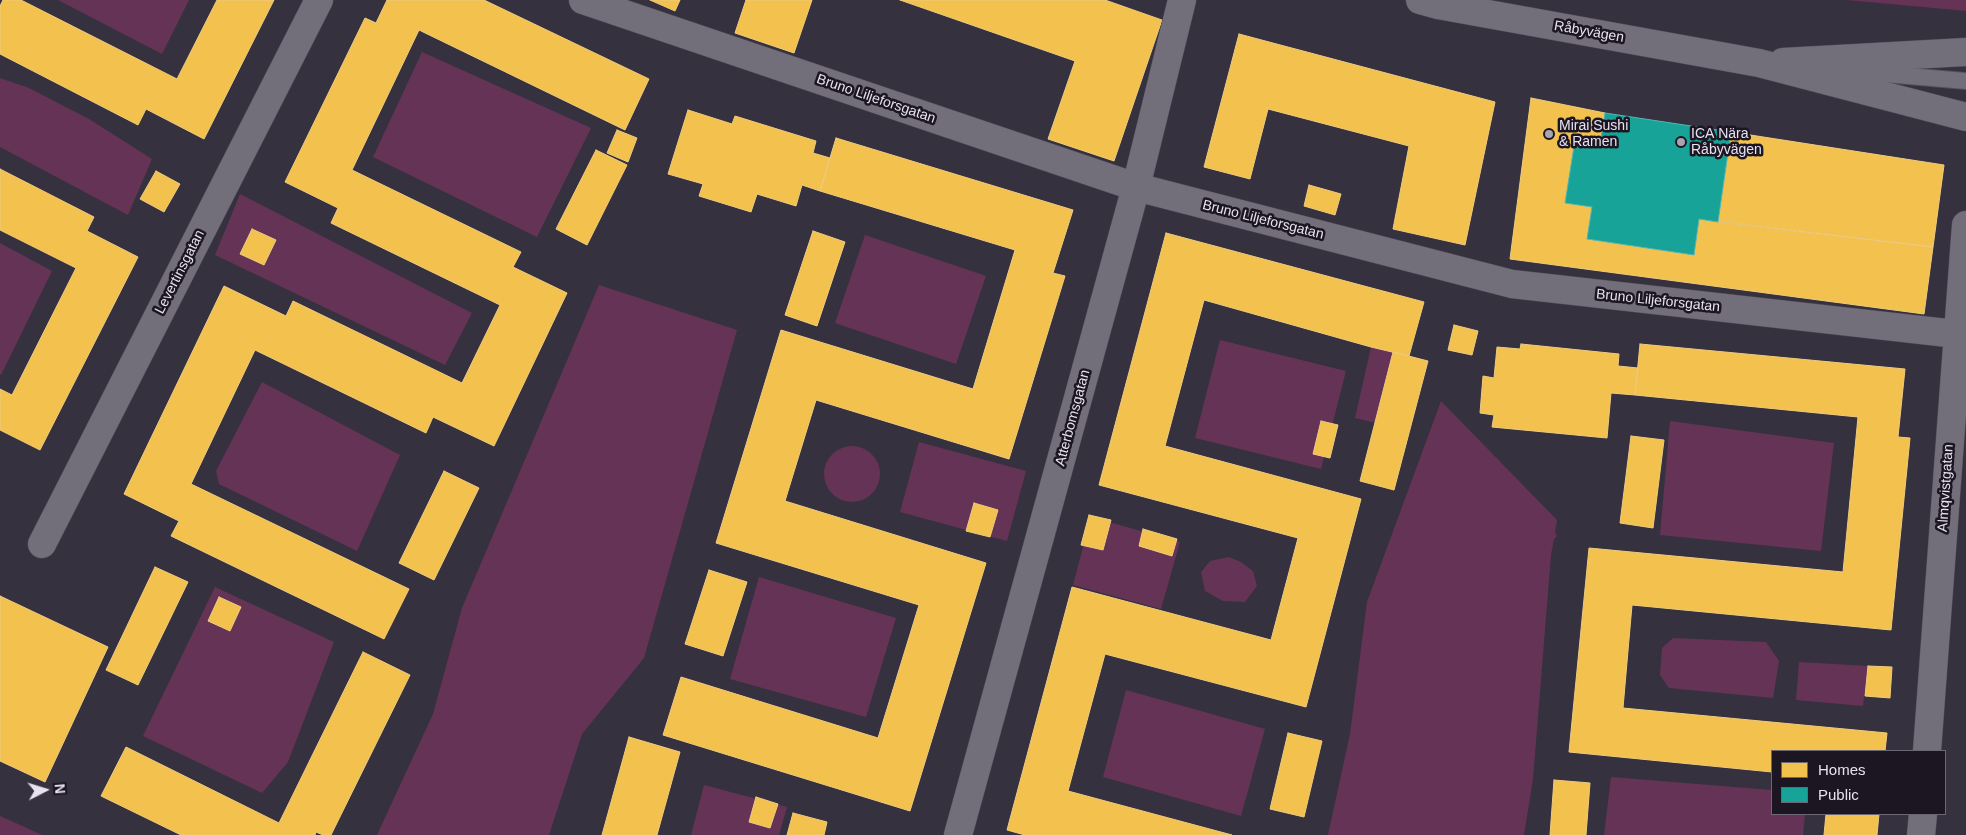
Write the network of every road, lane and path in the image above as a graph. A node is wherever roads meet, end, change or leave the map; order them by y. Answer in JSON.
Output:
{"nodes":[{"id":1,"x":319,"y":0,"type":"edge"},
{"id":2,"x":583,"y":0,"type":"edge"},
{"id":3,"x":1182,"y":0,"type":"edge"},
{"id":4,"x":1420,"y":0,"type":"edge"},
{"id":5,"x":1966,"y":52,"type":"edge"},
{"id":6,"x":1759,"y":63,"type":"junction"},
{"id":7,"x":1966,"y":80,"type":"edge"},
{"id":8,"x":1966,"y":117,"type":"edge"},
{"id":9,"x":1136,"y":187,"type":"junction"},
{"id":10,"x":1966,"y":225,"type":"edge"},
{"id":11,"x":1962,"y":335,"type":"edge"},
{"id":12,"x":42,"y":544,"type":"dead end"},
{"id":13,"x":1927,"y":750,"type":"edge"},
{"id":14,"x":1923,"y":815,"type":"edge"},
{"id":15,"x":958,"y":835,"type":"edge"},
{"id":16,"x":1921,"y":835,"type":"edge"}],
"edges":[{"from":1,"to":12,"type":"street","name":"Levertinsgatan"},
{"from":2,"to":9,"type":"street","name":"Bruno Liljeforsgatan"},
{"from":3,"to":9,"type":"street","name":"Atterbomsgatan"},
{"from":4,"to":6,"type":"street","name":"Råbyvägen"},
{"from":5,"to":6,"type":"street","name":"Råbyvägen"},
{"from":6,"to":7,"type":"lane","name":"Råbyvägen"},
{"from":6,"to":8,"type":"street","name":"Råbyvägen"},
{"from":9,"to":11,"type":"street","name":"Bruno Liljeforsgatan"},
{"from":9,"to":15,"type":"street","name":"Atterbomsgatan"},
{"from":10,"to":11,"type":"street","name":"Almqvistgatan"},
{"from":11,"to":13,"type":"street","name":"Almqvistgatan"},
{"from":14,"to":16,"type":"street"}]}
